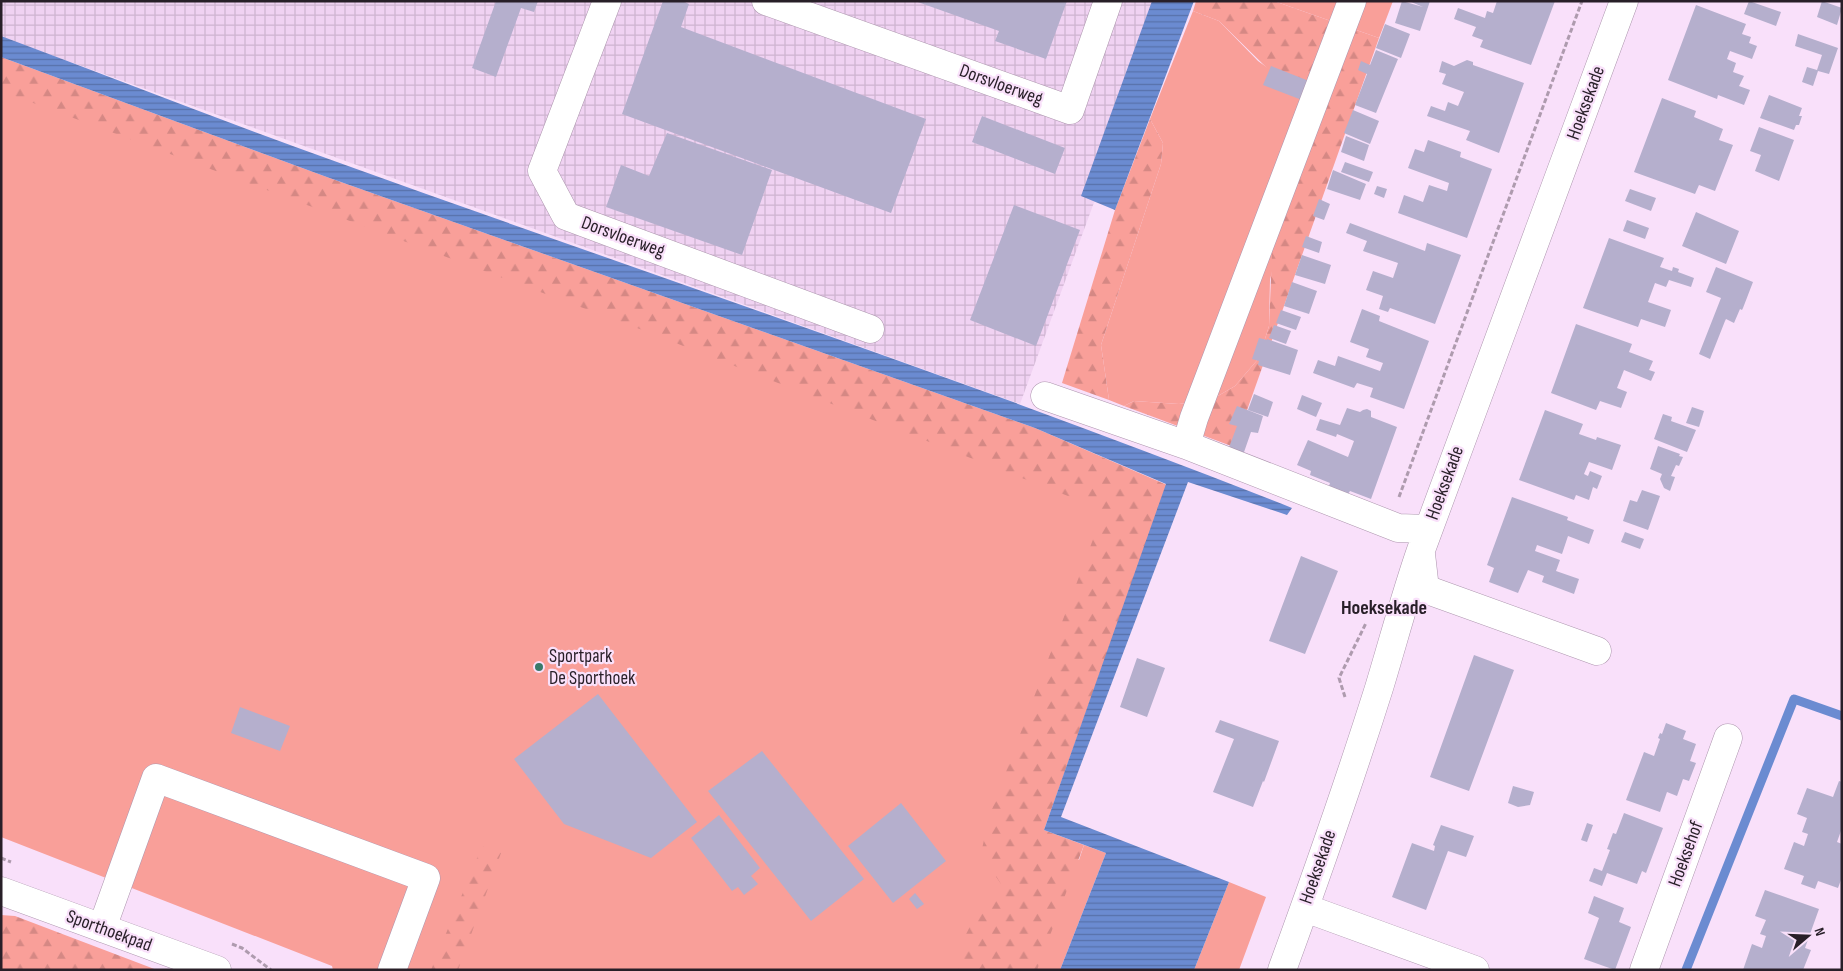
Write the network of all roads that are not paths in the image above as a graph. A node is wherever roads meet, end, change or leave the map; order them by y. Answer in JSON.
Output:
{"nodes":[{"id":1,"x":607,"y":1,"type":"edge"},
{"id":2,"x":766,"y":1,"type":"edge"},
{"id":3,"x":1108,"y":1,"type":"edge"},
{"id":4,"x":1352,"y":1,"type":"edge"},
{"id":5,"x":1624,"y":1,"type":"edge"},
{"id":6,"x":870,"y":329,"type":"dead end"},
{"id":7,"x":1045,"y":396,"type":"dead end"},
{"id":8,"x":1186,"y":445,"type":"junction"},
{"id":9,"x":1425,"y":540,"type":"junction"},
{"id":10,"x":1597,"y":651,"type":"dead end"},
{"id":11,"x":1728,"y":738,"type":"dead end"},
{"id":12,"x":1,"y":891,"type":"edge"},
{"id":13,"x":1305,"y":908,"type":"junction"},
{"id":14,"x":102,"y":928,"type":"junction"},
{"id":15,"x":217,"y":970,"type":"edge"},
{"id":16,"x":392,"y":970,"type":"edge"},
{"id":17,"x":1282,"y":970,"type":"edge"},
{"id":18,"x":1475,"y":970,"type":"edge"},
{"id":19,"x":1644,"y":970,"type":"edge"}],
"edges":[{"from":1,"to":6,"type":"street","name":"Dorsvloerweg"},
{"from":2,"to":3,"type":"street","name":"Dorsvloerweg"},
{"from":4,"to":8,"type":"street"},
{"from":5,"to":9,"type":"street","name":"Hoeksekade"},
{"from":7,"to":8,"type":"street"},
{"from":8,"to":9,"type":"street"},
{"from":9,"to":10,"type":"street"},
{"from":9,"to":13,"type":"street","name":"Hoeksekade"},
{"from":11,"to":19,"type":"street","name":"Hoeksehof"},
{"from":12,"to":14,"type":"street","name":"Sporthoekpad"},
{"from":13,"to":17,"type":"street","name":"Hoeksekade"},
{"from":13,"to":18,"type":"street"},
{"from":14,"to":15,"type":"street","name":"Sporthoekpad"},
{"from":14,"to":16,"type":"street"}]}
